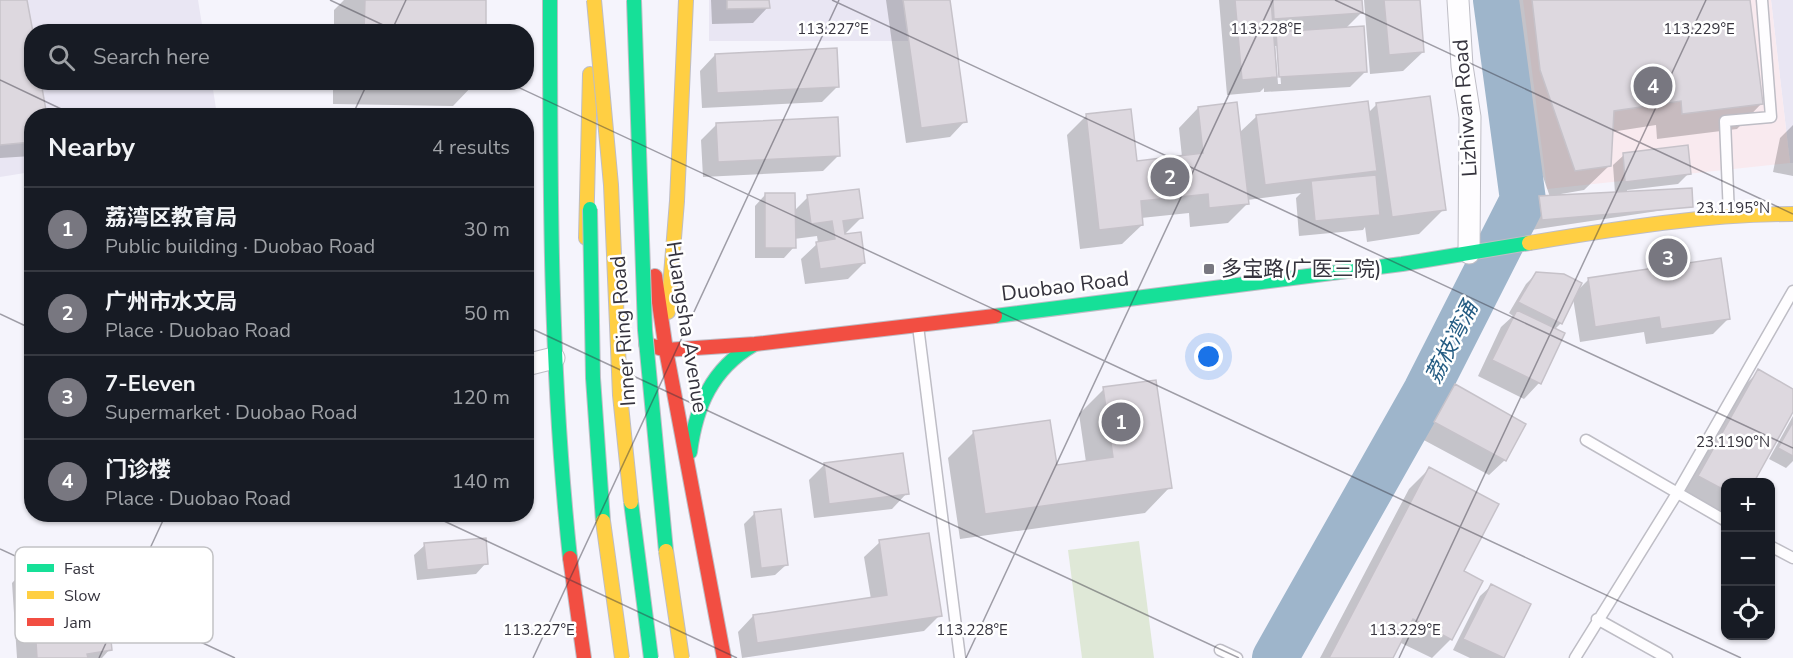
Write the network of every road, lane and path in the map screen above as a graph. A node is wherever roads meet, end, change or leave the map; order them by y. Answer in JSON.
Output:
{"nodes":[{"id":1,"x":550,"y":0,"type":"edge"},
{"id":2,"x":592,"y":0,"type":"edge"},
{"id":3,"x":634,"y":0,"type":"edge"},
{"id":4,"x":645,"y":0,"type":"edge"},
{"id":5,"x":686,"y":0,"type":"edge"},
{"id":6,"x":1458,"y":0,"type":"edge"},
{"id":7,"x":1762,"y":0,"type":"edge"},
{"id":8,"x":1793,"y":214,"type":"edge"},
{"id":9,"x":1729,"y":216,"type":"junction"},
{"id":10,"x":1469,"y":253,"type":"junction"},
{"id":11,"x":1793,"y":291,"type":"edge"},
{"id":12,"x":918,"y":326,"type":"junction"},
{"id":13,"x":755,"y":344,"type":"junction"},
{"id":14,"x":666,"y":350,"type":"junction"},
{"id":15,"x":554,"y":358,"type":"junction"},
{"id":16,"x":534,"y":363,"type":"edge"},
{"id":17,"x":1586,"y":440,"type":"dead end"},
{"id":18,"x":689,"y":462,"type":"junction"},
{"id":19,"x":1676,"y":495,"type":"junction"},
{"id":20,"x":1721,"y":519,"type":"edge"},
{"id":21,"x":1775,"y":549,"type":"edge"},
{"id":22,"x":1793,"y":558,"type":"edge"},
{"id":23,"x":1597,"y":619,"type":"junction"},
{"id":24,"x":1220,"y":650,"type":"dead end"},
{"id":25,"x":706,"y":652,"type":"edge"},
{"id":26,"x":584,"y":658,"type":"edge"},
{"id":27,"x":622,"y":658,"type":"edge"},
{"id":28,"x":632,"y":658,"type":"edge"},
{"id":29,"x":651,"y":658,"type":"edge"},
{"id":30,"x":682,"y":658,"type":"edge"},
{"id":31,"x":724,"y":658,"type":"edge"},
{"id":32,"x":960,"y":658,"type":"edge"},
{"id":33,"x":1237,"y":658,"type":"edge"},
{"id":34,"x":1575,"y":658,"type":"edge"},
{"id":35,"x":1666,"y":658,"type":"edge"}],
"edges":[{"from":1,"to":15,"type":"main road"},
{"from":2,"to":14,"type":"main road"},
{"from":2,"to":27,"type":"main road","name":"Inner Ring Road","bridge":true},
{"from":2,"to":29,"type":"main road","bridge":true},
{"from":3,"to":30,"type":"main road","name":"Inner Ring Road","bridge":true},
{"from":4,"to":14,"type":"main road","name":"Huangsha Avenue"},
{"from":5,"to":14,"type":"main road"},
{"from":6,"to":10,"type":"street","name":"Lizhiwan Road"},
{"from":7,"to":9,"type":"lane"},
{"from":8,"to":9,"type":"main road"},
{"from":9,"to":10,"type":"main road","name":"Duobao Road"},
{"from":10,"to":12,"type":"main road","name":"Duobao Road"},
{"from":11,"to":19,"type":"lane"},
{"from":12,"to":13,"type":"main road","name":"Duobao Road"},
{"from":12,"to":32,"type":"lane"},
{"from":13,"to":14,"type":"main road","name":"Duobao Road"},
{"from":13,"to":18,"type":"main road"},
{"from":14,"to":18,"type":"main road","name":"Huangsha Avenue"},
{"from":15,"to":16,"type":"street"},
{"from":15,"to":26,"type":"main road"},
{"from":17,"to":19,"type":"lane"},
{"from":18,"to":31,"type":"main road","name":"Huangsha Avenue"},
{"from":19,"to":20,"type":"lane"},
{"from":19,"to":23,"type":"lane"},
{"from":21,"to":22,"type":"lane"},
{"from":23,"to":34,"type":"lane"},
{"from":23,"to":35,"type":"lane"},
{"from":24,"to":33,"type":"lane"},
{"from":25,"to":28,"type":"main road"}]}
